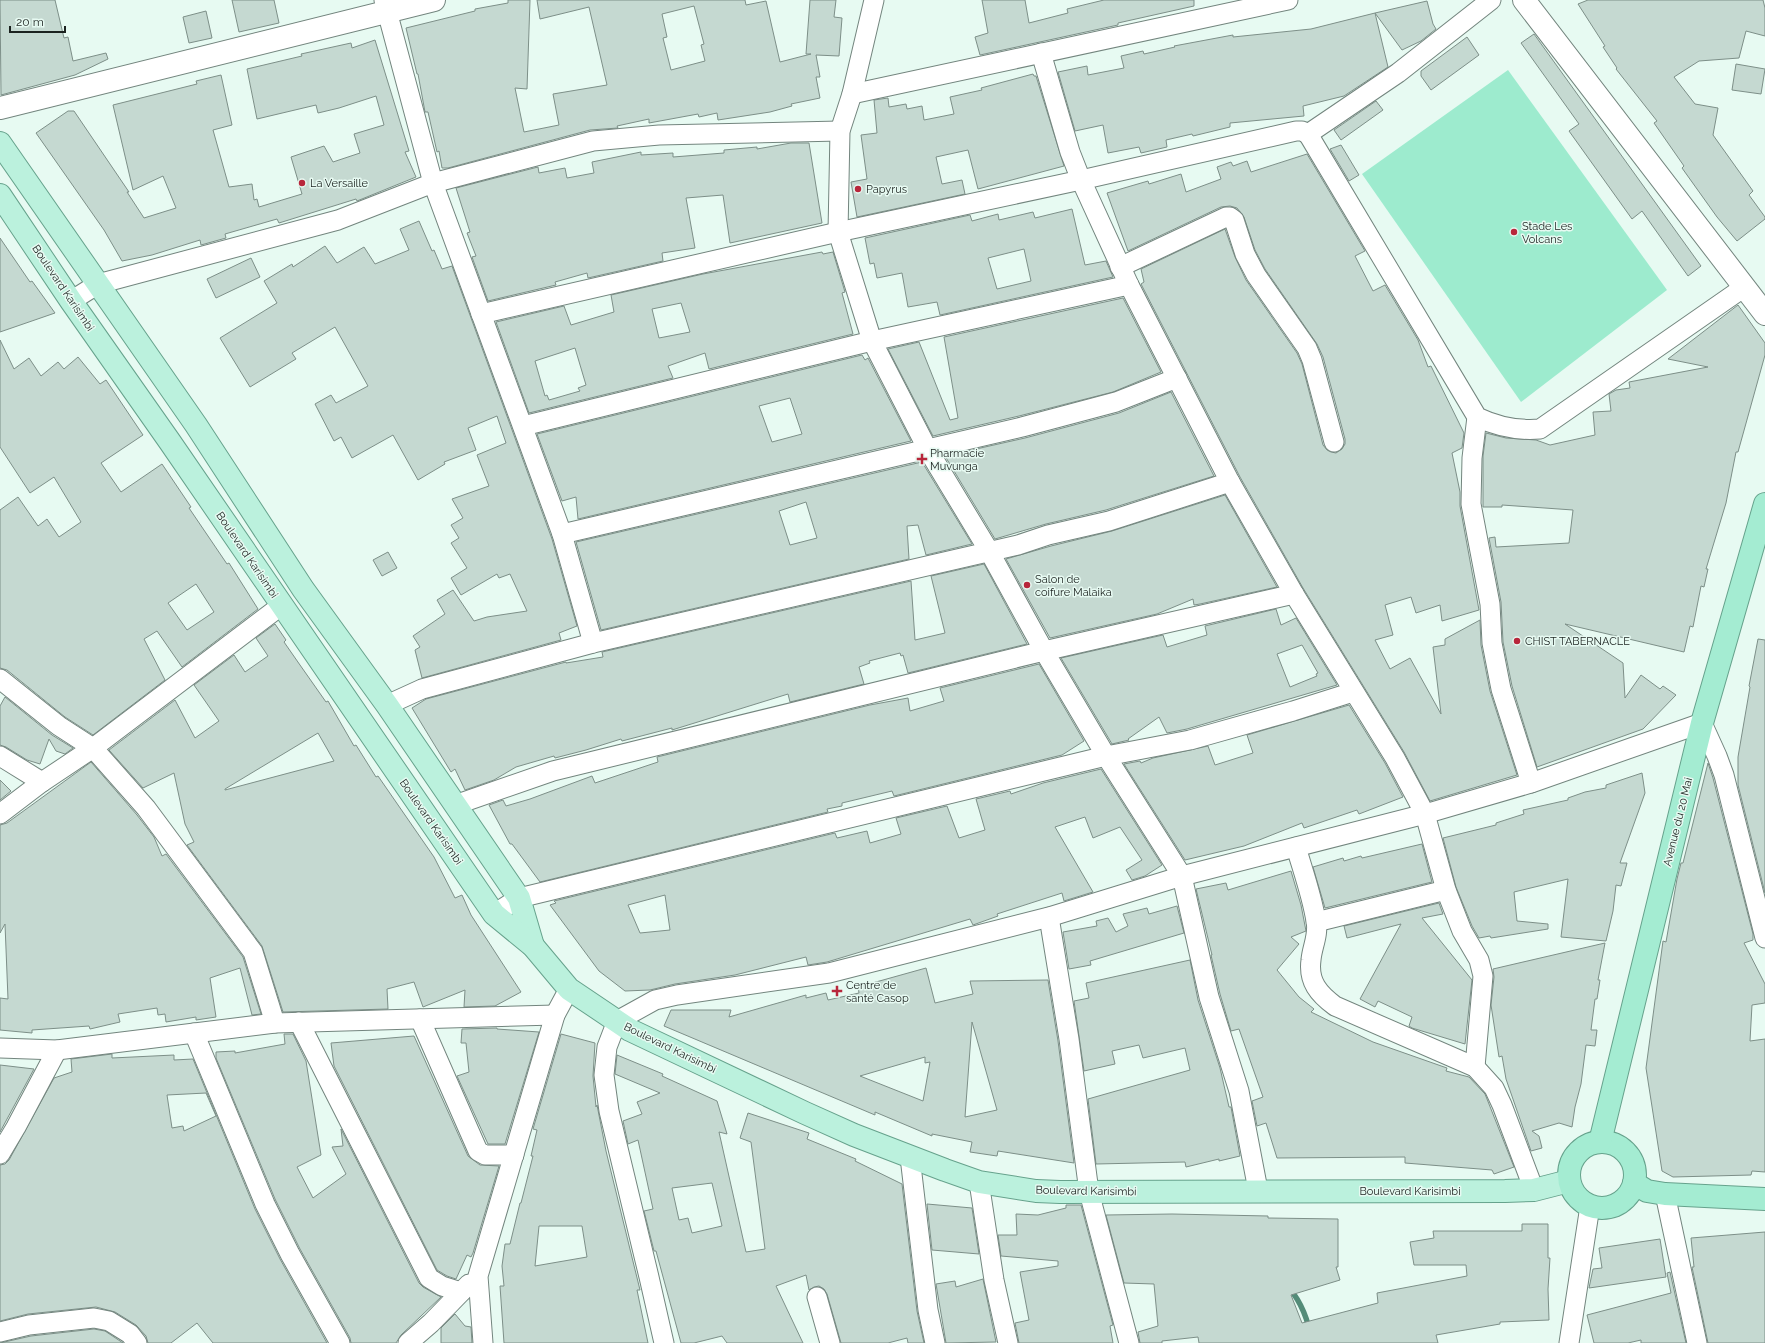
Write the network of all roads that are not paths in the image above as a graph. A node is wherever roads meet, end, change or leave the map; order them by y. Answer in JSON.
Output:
{"nodes":[{"id":1,"x":434,"y":0,"type":"edge"},
{"id":2,"x":874,"y":0,"type":"edge"},
{"id":3,"x":1288,"y":0,"type":"edge"},
{"id":4,"x":1491,"y":0,"type":"edge"},
{"id":5,"x":1524,"y":0,"type":"edge"},
{"id":6,"x":385,"y":6,"type":"edge"},
{"id":7,"x":1042,"y":53,"type":"junction"},
{"id":8,"x":852,"y":94,"type":"junction"},
{"id":9,"x":0,"y":108,"type":"edge"},
{"id":10,"x":840,"y":131,"type":"junction"},
{"id":11,"x":1308,"y":134,"type":"junction"},
{"id":12,"x":0,"y":143,"type":"edge"},
{"id":13,"x":1081,"y":180,"type":"junction"},
{"id":14,"x":433,"y":184,"type":"junction"},
{"id":15,"x":0,"y":195,"type":"edge"},
{"id":16,"x":838,"y":232,"type":"junction"},
{"id":17,"x":1120,"y":267,"type":"junction"},
{"id":18,"x":98,"y":284,"type":"junction"},
{"id":19,"x":1129,"y":285,"type":"junction"},
{"id":20,"x":1743,"y":288,"type":"junction"},
{"id":21,"x":71,"y":301,"type":"junction"},
{"id":22,"x":481,"y":314,"type":"junction"},
{"id":23,"x":1765,"y":314,"type":"edge"},
{"id":24,"x":872,"y":341,"type":"junction"},
{"id":25,"x":1176,"y":378,"type":"junction"},
{"id":26,"x":1477,"y":417,"type":"junction"},
{"id":27,"x":196,"y":425,"type":"junction"},
{"id":28,"x":524,"y":426,"type":"junction"},
{"id":29,"x":170,"y":442,"type":"junction"},
{"id":30,"x":1334,"y":442,"type":"dead end"},
{"id":31,"x":928,"y":450,"type":"junction"},
{"id":32,"x":1230,"y":482,"type":"junction"},
{"id":33,"x":1765,"y":504,"type":"edge"},
{"id":34,"x":562,"y":534,"type":"junction"},
{"id":35,"x":989,"y":551,"type":"junction"},
{"id":36,"x":1294,"y":594,"type":"junction"},
{"id":37,"x":282,"y":605,"type":"junction"},
{"id":38,"x":594,"y":643,"type":"junction"},
{"id":39,"x":1044,"y":652,"type":"junction"},
{"id":40,"x":0,"y":679,"type":"edge"},
{"id":41,"x":1353,"y":692,"type":"junction"},
{"id":42,"x":387,"y":705,"type":"junction"},
{"id":43,"x":1702,"y":723,"type":"junction"},
{"id":44,"x":93,"y":748,"type":"junction"},
{"id":45,"x":0,"y":756,"type":"edge"},
{"id":46,"x":1106,"y":756,"type":"junction"},
{"id":47,"x":42,"y":782,"type":"junction"},
{"id":48,"x":1531,"y":783,"type":"junction"},
{"id":49,"x":455,"y":805,"type":"junction"},
{"id":50,"x":0,"y":814,"type":"edge"},
{"id":51,"x":1425,"y":814,"type":"junction"},
{"id":52,"x":1296,"y":846,"type":"junction"},
{"id":53,"x":1182,"y":876,"type":"junction"},
{"id":54,"x":1446,"y":890,"type":"junction"},
{"id":55,"x":519,"y":898,"type":"junction"},
{"id":56,"x":494,"y":914,"type":"junction"},
{"id":57,"x":1050,"y":917,"type":"junction"},
{"id":58,"x":1316,"y":922,"type":"junction"},
{"id":59,"x":1765,"y":938,"type":"edge"},
{"id":60,"x":533,"y":946,"type":"junction"},
{"id":61,"x":569,"y":989,"type":"junction"},
{"id":62,"x":555,"y":1015,"type":"junction"},
{"id":63,"x":420,"y":1019,"type":"junction"},
{"id":64,"x":617,"y":1021,"type":"junction"},
{"id":65,"x":299,"y":1022,"type":"junction"},
{"id":66,"x":275,"y":1023,"type":"junction"},
{"id":67,"x":194,"y":1033,"type":"junction"},
{"id":68,"x":0,"y":1048,"type":"edge"},
{"id":69,"x":57,"y":1050,"type":"junction"},
{"id":70,"x":1475,"y":1067,"type":"junction"},
{"id":71,"x":1600,"y":1142,"type":"junction"},
{"id":72,"x":0,"y":1154,"type":"edge"},
{"id":73,"x":514,"y":1154,"type":"junction"},
{"id":74,"x":910,"y":1157,"type":"junction"},
{"id":75,"x":1569,"y":1181,"type":"junction"},
{"id":76,"x":979,"y":1182,"type":"junction"},
{"id":77,"x":1634,"y":1183,"type":"junction"},
{"id":78,"x":1258,"y":1190,"type":"junction"},
{"id":79,"x":1534,"y":1190,"type":"junction"},
{"id":80,"x":1089,"y":1192,"type":"junction"},
{"id":81,"x":1665,"y":1194,"type":"junction"},
{"id":82,"x":1765,"y":1199,"type":"edge"},
{"id":83,"x":1590,"y":1206,"type":"junction"},
{"id":84,"x":478,"y":1276,"type":"junction"},
{"id":85,"x":461,"y":1292,"type":"junction"},
{"id":86,"x":817,"y":1297,"type":"dead end"},
{"id":87,"x":0,"y":1332,"type":"edge"},
{"id":88,"x":137,"y":1343,"type":"edge"},
{"id":89,"x":340,"y":1343,"type":"edge"},
{"id":90,"x":408,"y":1343,"type":"edge"},
{"id":91,"x":483,"y":1343,"type":"edge"},
{"id":92,"x":664,"y":1343,"type":"edge"},
{"id":93,"x":830,"y":1343,"type":"edge"},
{"id":94,"x":935,"y":1343,"type":"edge"},
{"id":95,"x":1008,"y":1343,"type":"edge"},
{"id":96,"x":1129,"y":1343,"type":"edge"},
{"id":97,"x":1569,"y":1343,"type":"edge"},
{"id":98,"x":1697,"y":1343,"type":"edge"}],
"edges":[{"from":1,"to":6,"type":"street"},
{"from":2,"to":8,"type":"street"},
{"from":3,"to":7,"type":"street"},
{"from":4,"to":11,"type":"street"},
{"from":5,"to":20,"type":"street"},
{"from":6,"to":9,"type":"street"},
{"from":6,"to":14,"type":"street"},
{"from":7,"to":8,"type":"street"},
{"from":7,"to":13,"type":"street"},
{"from":8,"to":10,"type":"street"},
{"from":10,"to":14,"type":"street"},
{"from":10,"to":16,"type":"street"},
{"from":11,"to":13,"type":"street"},
{"from":11,"to":26,"type":"street"},
{"from":12,"to":18,"type":"main road"},
{"from":13,"to":16,"type":"street"},
{"from":13,"to":17,"type":"street"},
{"from":14,"to":18,"type":"street"},
{"from":14,"to":22,"type":"street"},
{"from":15,"to":21,"type":"main road","name":"Boulevard Karisimbi"},
{"from":16,"to":22,"type":"street"},
{"from":16,"to":24,"type":"street"},
{"from":17,"to":19,"type":"street"},
{"from":17,"to":30,"type":"street"},
{"from":18,"to":21,"type":"street"},
{"from":18,"to":27,"type":"main road"},
{"from":19,"to":24,"type":"street"},
{"from":19,"to":25,"type":"street"},
{"from":20,"to":23,"type":"street"},
{"from":20,"to":26,"type":"street"},
{"from":21,"to":29,"type":"main road","name":"Boulevard Karisimbi"},
{"from":22,"to":28,"type":"street"},
{"from":24,"to":28,"type":"street"},
{"from":24,"to":31,"type":"street"},
{"from":25,"to":31,"type":"street"},
{"from":25,"to":32,"type":"street"},
{"from":26,"to":48,"type":"street"},
{"from":27,"to":29,"type":"main road"},
{"from":27,"to":42,"type":"main road"},
{"from":28,"to":34,"type":"street"},
{"from":29,"to":37,"type":"main road","name":"Boulevard Karisimbi"},
{"from":31,"to":34,"type":"street"},
{"from":31,"to":35,"type":"street"},
{"from":32,"to":35,"type":"street"},
{"from":32,"to":36,"type":"street"},
{"from":33,"to":43,"type":"highway","name":"Avenue du 20 Mai"},
{"from":34,"to":38,"type":"street"},
{"from":35,"to":38,"type":"street"},
{"from":35,"to":39,"type":"street"},
{"from":36,"to":39,"type":"street"},
{"from":36,"to":41,"type":"street"},
{"from":37,"to":44,"type":"street"},
{"from":37,"to":56,"type":"main road","name":"Boulevard Karisimbi"},
{"from":38,"to":42,"type":"street"},
{"from":39,"to":46,"type":"street"},
{"from":39,"to":49,"type":"street"},
{"from":40,"to":44,"type":"street"},
{"from":41,"to":46,"type":"street"},
{"from":41,"to":51,"type":"street"},
{"from":42,"to":49,"type":"main road"},
{"from":43,"to":48,"type":"street"},
{"from":43,"to":59,"type":"street"},
{"from":43,"to":71,"type":"highway","name":"Avenue du 20 Mai"},
{"from":44,"to":47,"type":"street"},
{"from":44,"to":66,"type":"street"},
{"from":45,"to":47,"type":"street"},
{"from":46,"to":53,"type":"street"},
{"from":46,"to":55,"type":"street"},
{"from":47,"to":50,"type":"street"},
{"from":48,"to":51,"type":"street"},
{"from":49,"to":55,"type":"main road"},
{"from":51,"to":52,"type":"street"},
{"from":51,"to":54,"type":"street"},
{"from":52,"to":53,"type":"street"},
{"from":52,"to":58,"type":"street"},
{"from":53,"to":57,"type":"street"},
{"from":53,"to":78,"type":"street"},
{"from":54,"to":58,"type":"street"},
{"from":54,"to":70,"type":"street"},
{"from":55,"to":56,"type":"street"},
{"from":55,"to":60,"type":"main road"},
{"from":56,"to":60,"type":"main road","name":"Boulevard Karisimbi"},
{"from":57,"to":64,"type":"street"},
{"from":57,"to":80,"type":"street"},
{"from":58,"to":70,"type":"street"},
{"from":60,"to":61,"type":"main road","name":"Boulevard Karisimbi"},
{"from":61,"to":62,"type":"street"},
{"from":61,"to":64,"type":"main road","name":"Boulevard Karisimbi"},
{"from":62,"to":63,"type":"street"},
{"from":62,"to":73,"type":"street"},
{"from":63,"to":65,"type":"street"},
{"from":63,"to":73,"type":"street"},
{"from":64,"to":74,"type":"main road","name":"Boulevard Karisimbi"},
{"from":64,"to":92,"type":"street"},
{"from":65,"to":66,"type":"street"},
{"from":65,"to":85,"type":"street"},
{"from":66,"to":67,"type":"street"},
{"from":67,"to":69,"type":"street"},
{"from":67,"to":89,"type":"street"},
{"from":68,"to":69,"type":"street"},
{"from":69,"to":72,"type":"street"},
{"from":70,"to":79,"type":"street"},
{"from":71,"to":75,"type":"highway"},
{"from":71,"to":77,"type":"highway"},
{"from":73,"to":84,"type":"street"},
{"from":74,"to":76,"type":"main road","name":"Boulevard Karisimbi"},
{"from":74,"to":94,"type":"street"},
{"from":75,"to":79,"type":"main road","name":"Boulevard Karisimbi"},
{"from":75,"to":83,"type":"highway"},
{"from":76,"to":80,"type":"main road","name":"Boulevard Karisimbi"},
{"from":76,"to":95,"type":"street"},
{"from":77,"to":81,"type":"highway"},
{"from":77,"to":83,"type":"highway"},
{"from":78,"to":79,"type":"main road","name":"Boulevard Karisimbi"},
{"from":78,"to":80,"type":"main road","name":"Boulevard Karisimbi"},
{"from":80,"to":96,"type":"street"},
{"from":81,"to":82,"type":"highway"},
{"from":81,"to":98,"type":"street"},
{"from":83,"to":97,"type":"street"},
{"from":84,"to":85,"type":"street"},
{"from":84,"to":91,"type":"street"},
{"from":85,"to":90,"type":"street"},
{"from":86,"to":93,"type":"street"},
{"from":87,"to":88,"type":"street"}]}
